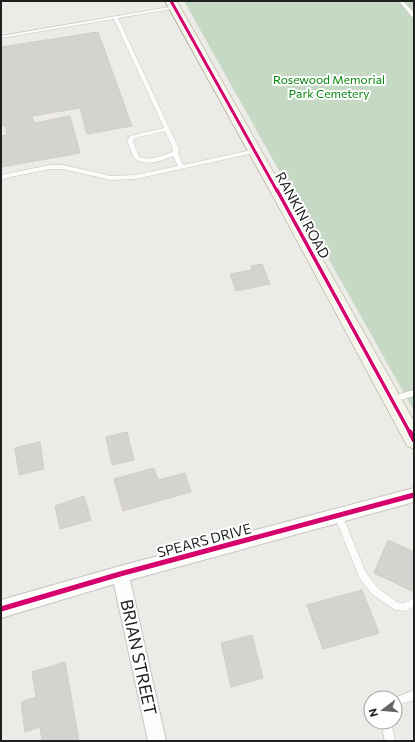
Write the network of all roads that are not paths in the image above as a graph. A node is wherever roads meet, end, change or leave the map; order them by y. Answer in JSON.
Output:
{"nodes":[{"id":1,"x":401,"y":1,"type":"edge"},
{"id":2,"x":173,"y":4,"type":"edge"},
{"id":3,"x":414,"y":16,"type":"edge"},
{"id":4,"x":114,"y":17,"type":"junction"},
{"id":5,"x":1,"y":37,"type":"edge"},
{"id":6,"x":167,"y":128,"type":"junction"},
{"id":7,"x":256,"y":151,"type":"junction"},
{"id":8,"x":175,"y":153,"type":"junction"},
{"id":9,"x":181,"y":167,"type":"junction"},
{"id":10,"x":1,"y":178,"type":"edge"},
{"id":11,"x":414,"y":393,"type":"edge"},
{"id":12,"x":392,"y":399,"type":"junction"},
{"id":13,"x":414,"y":440,"type":"edge"},
{"id":14,"x":414,"y":495,"type":"edge"},
{"id":15,"x":338,"y":515,"type":"junction"},
{"id":16,"x":120,"y":574,"type":"junction"},
{"id":17,"x":414,"y":602,"type":"edge"},
{"id":18,"x":1,"y":609,"type":"edge"},
{"id":19,"x":414,"y":695,"type":"edge"},
{"id":20,"x":403,"y":699,"type":"edge"},
{"id":21,"x":388,"y":730,"type":"edge"},
{"id":22,"x":157,"y":741,"type":"edge"},
{"id":23,"x":390,"y":741,"type":"edge"}],
"edges":[{"from":1,"to":3,"type":"lane"},
{"from":2,"to":4,"type":"lane"},
{"from":2,"to":7,"type":"street","name":"RANKIN ROAD"},
{"from":4,"to":5,"type":"lane"},
{"from":4,"to":6,"type":"lane"},
{"from":6,"to":8,"type":"lane"},
{"from":6,"to":8,"type":"lane"},
{"from":7,"to":9,"type":"lane"},
{"from":7,"to":12,"type":"street","name":"RANKIN ROAD"},
{"from":8,"to":9,"type":"lane"},
{"from":9,"to":10,"type":"lane"},
{"from":11,"to":12,"type":"lane"},
{"from":12,"to":13,"type":"street","name":"RANKIN ROAD"},
{"from":14,"to":15,"type":"street","name":"SPEARS DRIVE"},
{"from":15,"to":16,"type":"street","name":"SPEARS DRIVE"},
{"from":15,"to":17,"type":"lane"},
{"from":16,"to":18,"type":"street","name":"SPEARS DRIVE"},
{"from":16,"to":22,"type":"street","name":"BRIAN STREET"},
{"from":19,"to":20,"type":"lane"},
{"from":21,"to":23,"type":"lane"}]}
